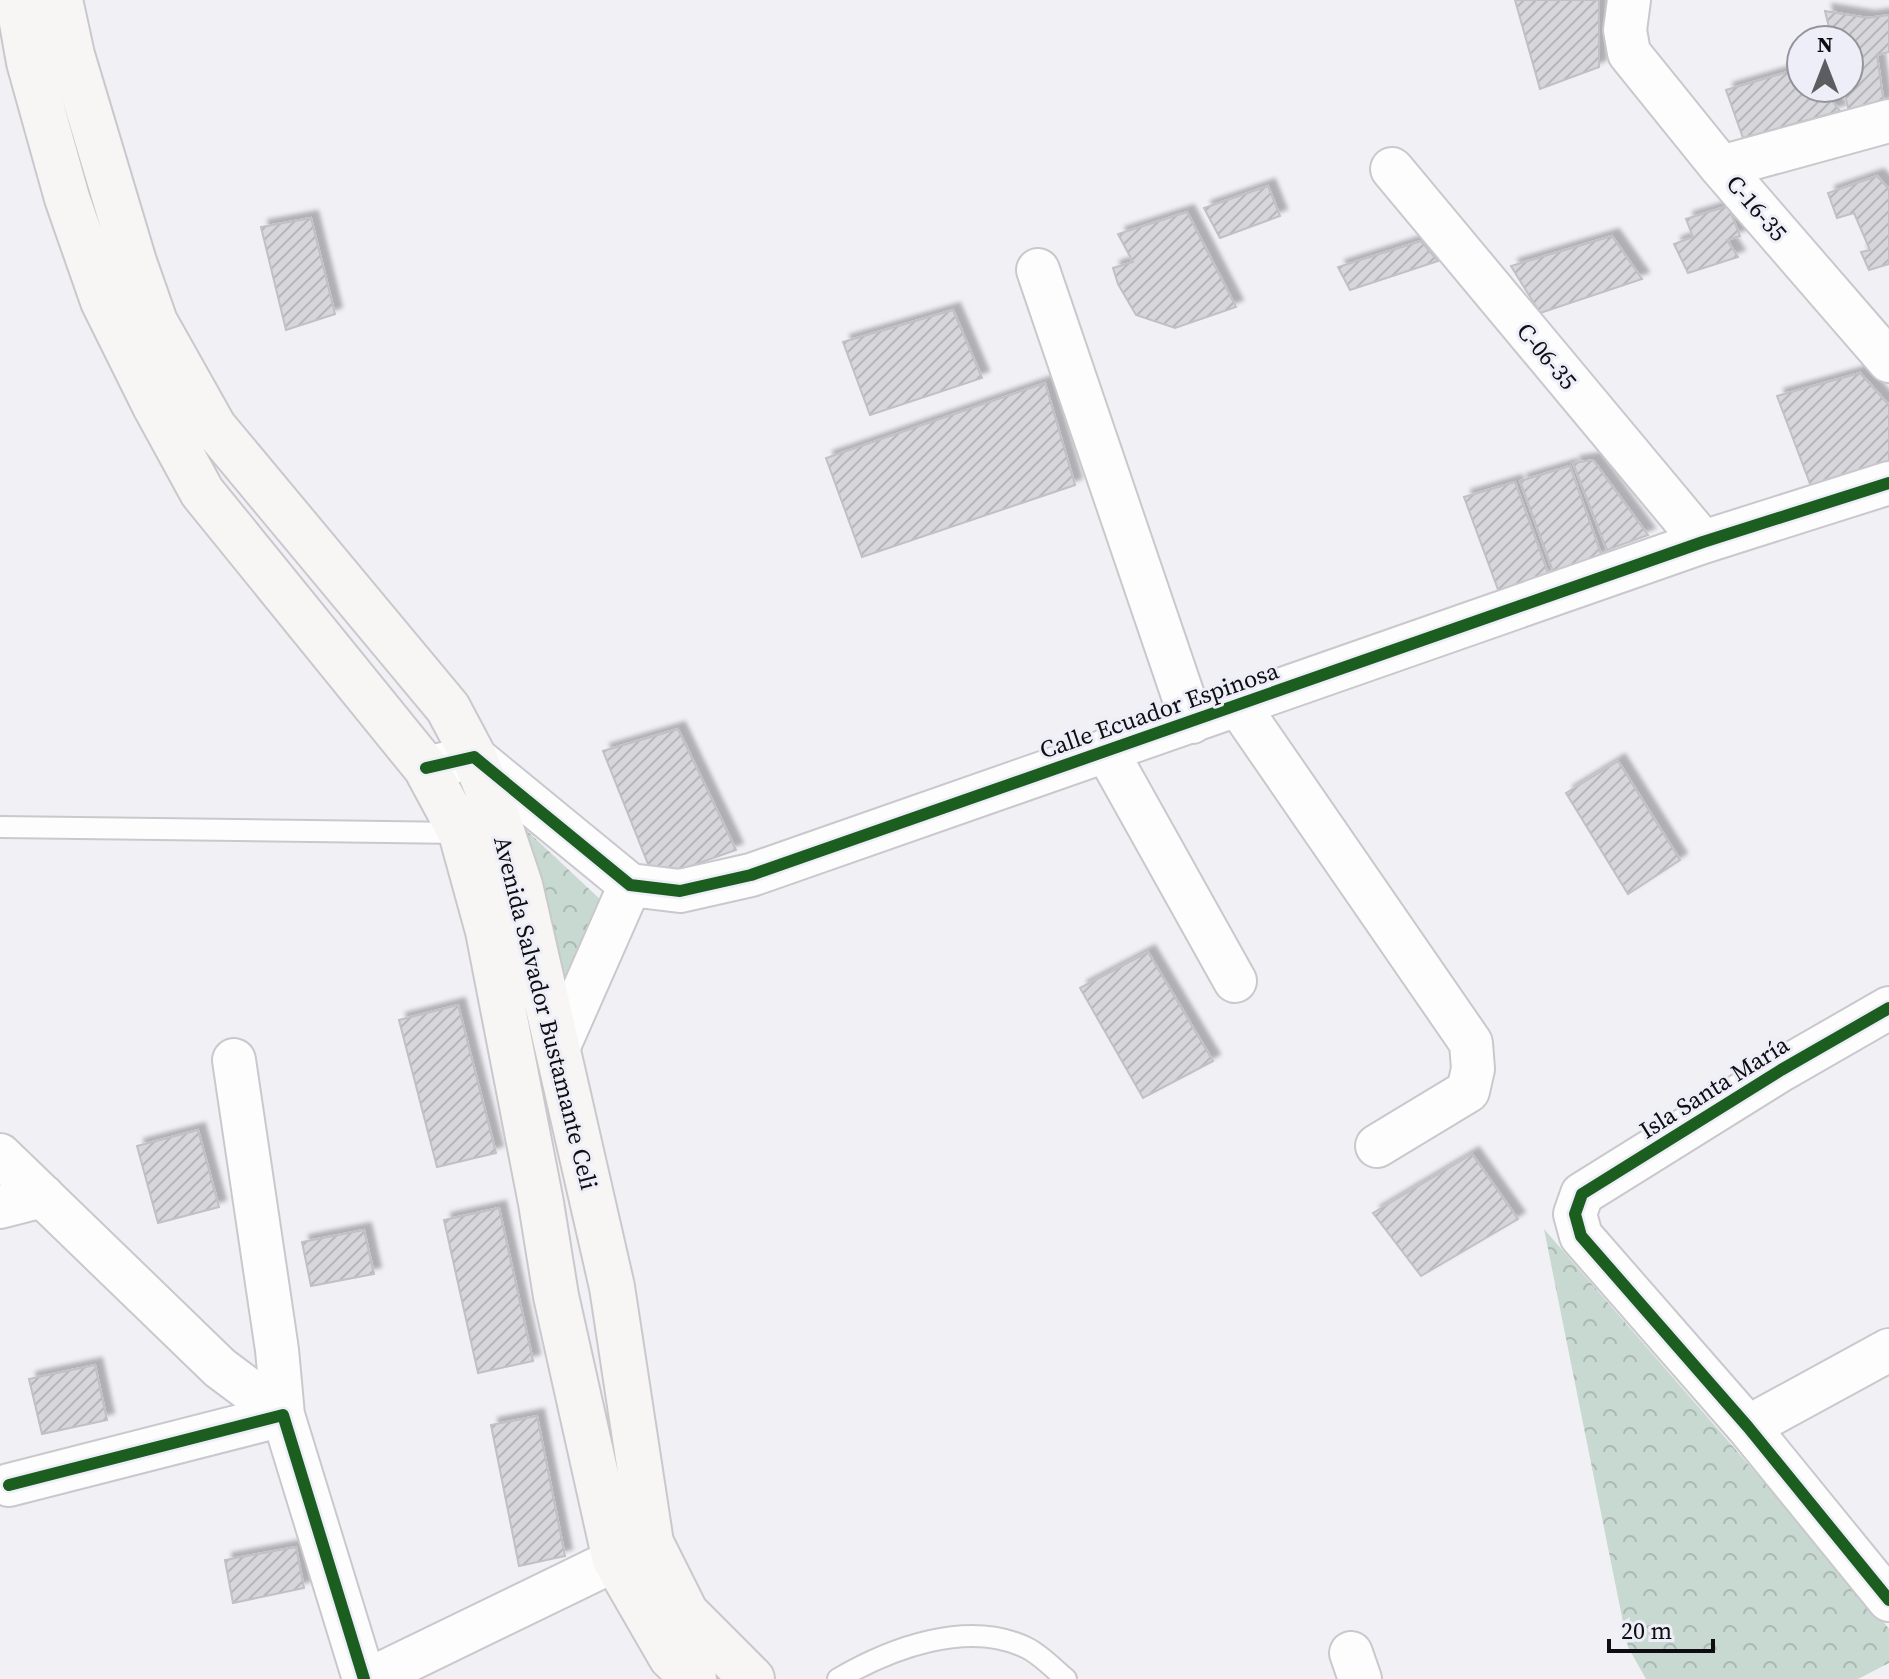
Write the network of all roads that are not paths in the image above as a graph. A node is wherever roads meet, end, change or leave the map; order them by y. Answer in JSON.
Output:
{"nodes":[{"id":1,"x":18,"y":0,"type":"edge"},
{"id":2,"x":60,"y":0,"type":"edge"},
{"id":3,"x":1629,"y":0,"type":"edge"},
{"id":4,"x":72,"y":55,"type":"junction"},
{"id":5,"x":29,"y":62,"type":"junction"},
{"id":6,"x":1889,"y":121,"type":"edge"},
{"id":7,"x":1721,"y":167,"type":"junction"},
{"id":8,"x":1392,"y":169,"type":"dead end"},
{"id":9,"x":1038,"y":270,"type":"dead end"},
{"id":10,"x":1889,"y":361,"type":"edge"},
{"id":11,"x":1889,"y":483,"type":"edge"},
{"id":12,"x":1703,"y":542,"type":"junction"},
{"id":13,"x":1238,"y":705,"type":"junction"},
{"id":14,"x":1192,"y":722,"type":"junction"},
{"id":15,"x":1106,"y":750,"type":"junction"},
{"id":16,"x":474,"y":757,"type":"junction"},
{"id":17,"x":426,"y":768,"type":"junction"},
{"id":18,"x":0,"y":827,"type":"edge"},
{"id":19,"x":461,"y":833,"type":"junction"},
{"id":20,"x":630,"y":885,"type":"junction"},
{"id":21,"x":1235,"y":981,"type":"dead end"},
{"id":22,"x":1889,"y":1008,"type":"edge"},
{"id":23,"x":559,"y":1046,"type":"junction"},
{"id":24,"x":234,"y":1060,"type":"dead end"},
{"id":25,"x":1377,"y":1146,"type":"dead end"},
{"id":26,"x":0,"y":1155,"type":"edge"},
{"id":27,"x":43,"y":1196,"type":"junction"},
{"id":28,"x":0,"y":1207,"type":"edge"},
{"id":29,"x":612,"y":1287,"type":"junction"},
{"id":30,"x":556,"y":1296,"type":"junction"},
{"id":31,"x":1889,"y":1350,"type":"edge"},
{"id":32,"x":283,"y":1415,"type":"junction"},
{"id":33,"x":1748,"y":1427,"type":"junction"},
{"id":34,"x":9,"y":1485,"type":"dead end"},
{"id":35,"x":633,"y":1551,"type":"junction"},
{"id":36,"x":1889,"y":1600,"type":"edge"},
{"id":37,"x":367,"y":1679,"type":"edge"},
{"id":38,"x":694,"y":1679,"type":"edge"},
{"id":39,"x":752,"y":1679,"type":"edge"},
{"id":40,"x":838,"y":1679,"type":"edge"},
{"id":41,"x":1066,"y":1679,"type":"edge"}],
"edges":[{"from":1,"to":5,"type":"main road","name":"Avenida Salvador Bustamante Celi"},
{"from":2,"to":4,"type":"main road","name":"Avenida Salvador Bustamante Celi"},
{"from":3,"to":7,"type":"street","name":"C-16-35"},
{"from":4,"to":5,"type":"main road"},
{"from":4,"to":16,"type":"main road","name":"Avenida Salvador Bustamante Celi"},
{"from":5,"to":17,"type":"main road","name":"Avenida Salvador Bustamante Celi"},
{"from":6,"to":7,"type":"street"},
{"from":7,"to":10,"type":"street","name":"C-16-35"},
{"from":8,"to":12,"type":"street","name":"C-06-35"},
{"from":9,"to":14,"type":"street"},
{"from":11,"to":12,"type":"street","name":"Calle Ecuador Espinosa"},
{"from":12,"to":13,"type":"street","name":"Calle Ecuador Espinosa"},
{"from":13,"to":14,"type":"street","name":"Calle Ecuador Espinosa"},
{"from":13,"to":25,"type":"street"},
{"from":14,"to":15,"type":"street","name":"Calle Ecuador Espinosa"},
{"from":15,"to":20,"type":"street","name":"Calle Ecuador Espinosa"},
{"from":15,"to":21,"type":"street"},
{"from":16,"to":17,"type":"street"},
{"from":16,"to":20,"type":"street"},
{"from":16,"to":23,"type":"main road","name":"Avenida Salvador Bustamante Celi"},
{"from":17,"to":19,"type":"main road","name":"Avenida Salvador Bustamante Celi"},
{"from":18,"to":19,"type":"lane"},
{"from":19,"to":30,"type":"main road","name":"Avenida Salvador Bustamante Celi"},
{"from":20,"to":23,"type":"street"},
{"from":22,"to":33,"type":"street","name":"Isla Santa María"},
{"from":23,"to":29,"type":"main road","name":"Avenida Salvador Bustamante Celi"},
{"from":24,"to":32,"type":"street"},
{"from":26,"to":27,"type":"street"},
{"from":27,"to":28,"type":"street"},
{"from":27,"to":32,"type":"street"},
{"from":29,"to":30,"type":"main road"},
{"from":29,"to":35,"type":"main road","name":"Avenida Salvador Bustamante Celi"},
{"from":30,"to":35,"type":"main road","name":"Avenida Salvador Bustamante Celi"},
{"from":31,"to":33,"type":"street"},
{"from":32,"to":34,"type":"street"},
{"from":32,"to":37,"type":"street"},
{"from":33,"to":36,"type":"street"},
{"from":35,"to":37,"type":"street"},
{"from":35,"to":38,"type":"main road","name":"Avenida Salvador Bustamante Celi"},
{"from":35,"to":39,"type":"main road","name":"Avenida Salvador Bustamante Celi"},
{"from":40,"to":41,"type":"lane"}]}
